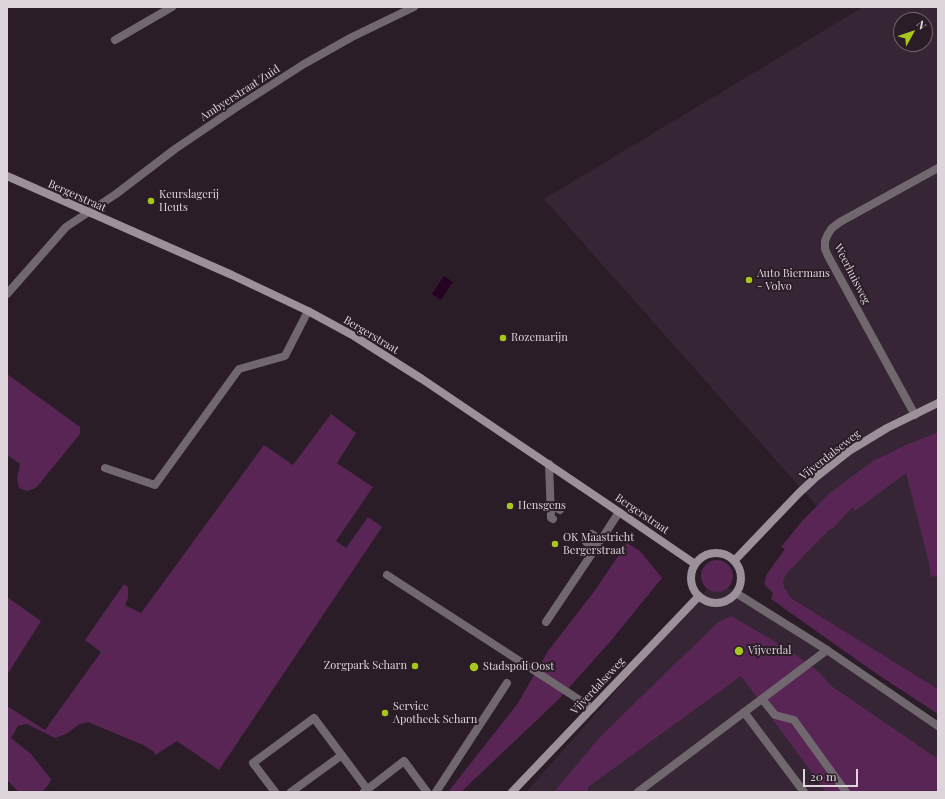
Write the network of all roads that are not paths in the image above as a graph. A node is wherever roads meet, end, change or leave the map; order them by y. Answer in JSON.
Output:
{"nodes":[{"id":1,"x":172,"y":7,"type":"edge"},
{"id":2,"x":414,"y":7,"type":"edge"},
{"id":3,"x":115,"y":40,"type":"dead end"},
{"id":4,"x":938,"y":168,"type":"edge"},
{"id":5,"x":7,"y":176,"type":"edge"},
{"id":6,"x":87,"y":212,"type":"junction"},
{"id":7,"x":7,"y":294,"type":"edge"},
{"id":8,"x":308,"y":311,"type":"junction"},
{"id":9,"x":938,"y":403,"type":"edge"},
{"id":10,"x":938,"y":410,"type":"edge"},
{"id":11,"x":915,"y":415,"type":"junction"},
{"id":12,"x":549,"y":464,"type":"junction"},
{"id":13,"x":105,"y":468,"type":"dead end"},
{"id":14,"x":550,"y":504,"type":"junction"},
{"id":15,"x":560,"y":510,"type":"dead end"},
{"id":16,"x":619,"y":512,"type":"junction"},
{"id":17,"x":553,"y":519,"type":"dead end"},
{"id":18,"x":592,"y":534,"type":"dead end"},
{"id":19,"x":601,"y":540,"type":"junction"},
{"id":20,"x":586,"y":542,"type":"dead end"},
{"id":21,"x":595,"y":549,"type":"junction"},
{"id":22,"x":734,"y":560,"type":"junction"},
{"id":23,"x":695,"y":564,"type":"junction"},
{"id":24,"x":387,"y":575,"type":"dead end"},
{"id":25,"x":736,"y":592,"type":"junction"},
{"id":26,"x":698,"y":596,"type":"junction"},
{"id":27,"x":546,"y":622,"type":"dead end"},
{"id":28,"x":827,"y":650,"type":"junction"},
{"id":29,"x":507,"y":683,"type":"dead end"},
{"id":30,"x":762,"y":699,"type":"junction"},
{"id":31,"x":592,"y":708,"type":"junction"},
{"id":32,"x":744,"y":712,"type":"junction"},
{"id":33,"x":938,"y":726,"type":"edge"},
{"id":34,"x":342,"y":755,"type":"junction"},
{"id":35,"x":365,"y":791,"type":"edge"},
{"id":36,"x":275,"y":792,"type":"edge"},
{"id":37,"x":291,"y":792,"type":"edge"},
{"id":38,"x":427,"y":792,"type":"edge"},
{"id":39,"x":436,"y":792,"type":"edge"},
{"id":40,"x":512,"y":792,"type":"edge"},
{"id":41,"x":638,"y":792,"type":"edge"},
{"id":42,"x":804,"y":792,"type":"edge"},
{"id":43,"x":846,"y":792,"type":"edge"}],
"edges":[{"from":1,"to":3,"type":"street"},
{"from":2,"to":6,"type":"street","name":"Ambyerstraat Zuid"},
{"from":4,"to":11,"type":"street","name":"Weerhuisweg"},
{"from":5,"to":6,"type":"street","name":"Bergerstraat"},
{"from":6,"to":7,"type":"street","name":"Ambyerstraat Zuid"},
{"from":6,"to":8,"type":"street","name":"Bergerstraat"},
{"from":8,"to":12,"type":"street","name":"Bergerstraat"},
{"from":8,"to":13,"type":"street"},
{"from":9,"to":11,"type":"street","name":"Vijverdalseweg"},
{"from":10,"to":11,"type":"street","name":"Vijverdalseweg"},
{"from":11,"to":22,"type":"street","name":"Vijverdalseweg"},
{"from":12,"to":14,"type":"street"},
{"from":12,"to":16,"type":"street","name":"Bergerstraat"},
{"from":14,"to":15,"type":"street"},
{"from":14,"to":17,"type":"street"},
{"from":16,"to":19,"type":"street"},
{"from":16,"to":23,"type":"street","name":"Bergerstraat"},
{"from":18,"to":19,"type":"street"},
{"from":19,"to":21,"type":"street"},
{"from":20,"to":21,"type":"street"},
{"from":21,"to":27,"type":"street"},
{"from":22,"to":23,"type":"street"},
{"from":22,"to":25,"type":"street"},
{"from":23,"to":26,"type":"street"},
{"from":24,"to":31,"type":"street"},
{"from":25,"to":26,"type":"street"},
{"from":25,"to":28,"type":"street"},
{"from":26,"to":31,"type":"street","name":"Vijverdalseweg"},
{"from":28,"to":30,"type":"street"},
{"from":28,"to":33,"type":"street"},
{"from":29,"to":39,"type":"street"},
{"from":30,"to":32,"type":"street"},
{"from":30,"to":43,"type":"street"},
{"from":31,"to":40,"type":"street","name":"Vijverdalseweg"},
{"from":32,"to":41,"type":"street"},
{"from":32,"to":42,"type":"street"},
{"from":34,"to":35,"type":"street"},
{"from":34,"to":36,"type":"street"},
{"from":34,"to":37,"type":"street"},
{"from":35,"to":38,"type":"street"}]}
